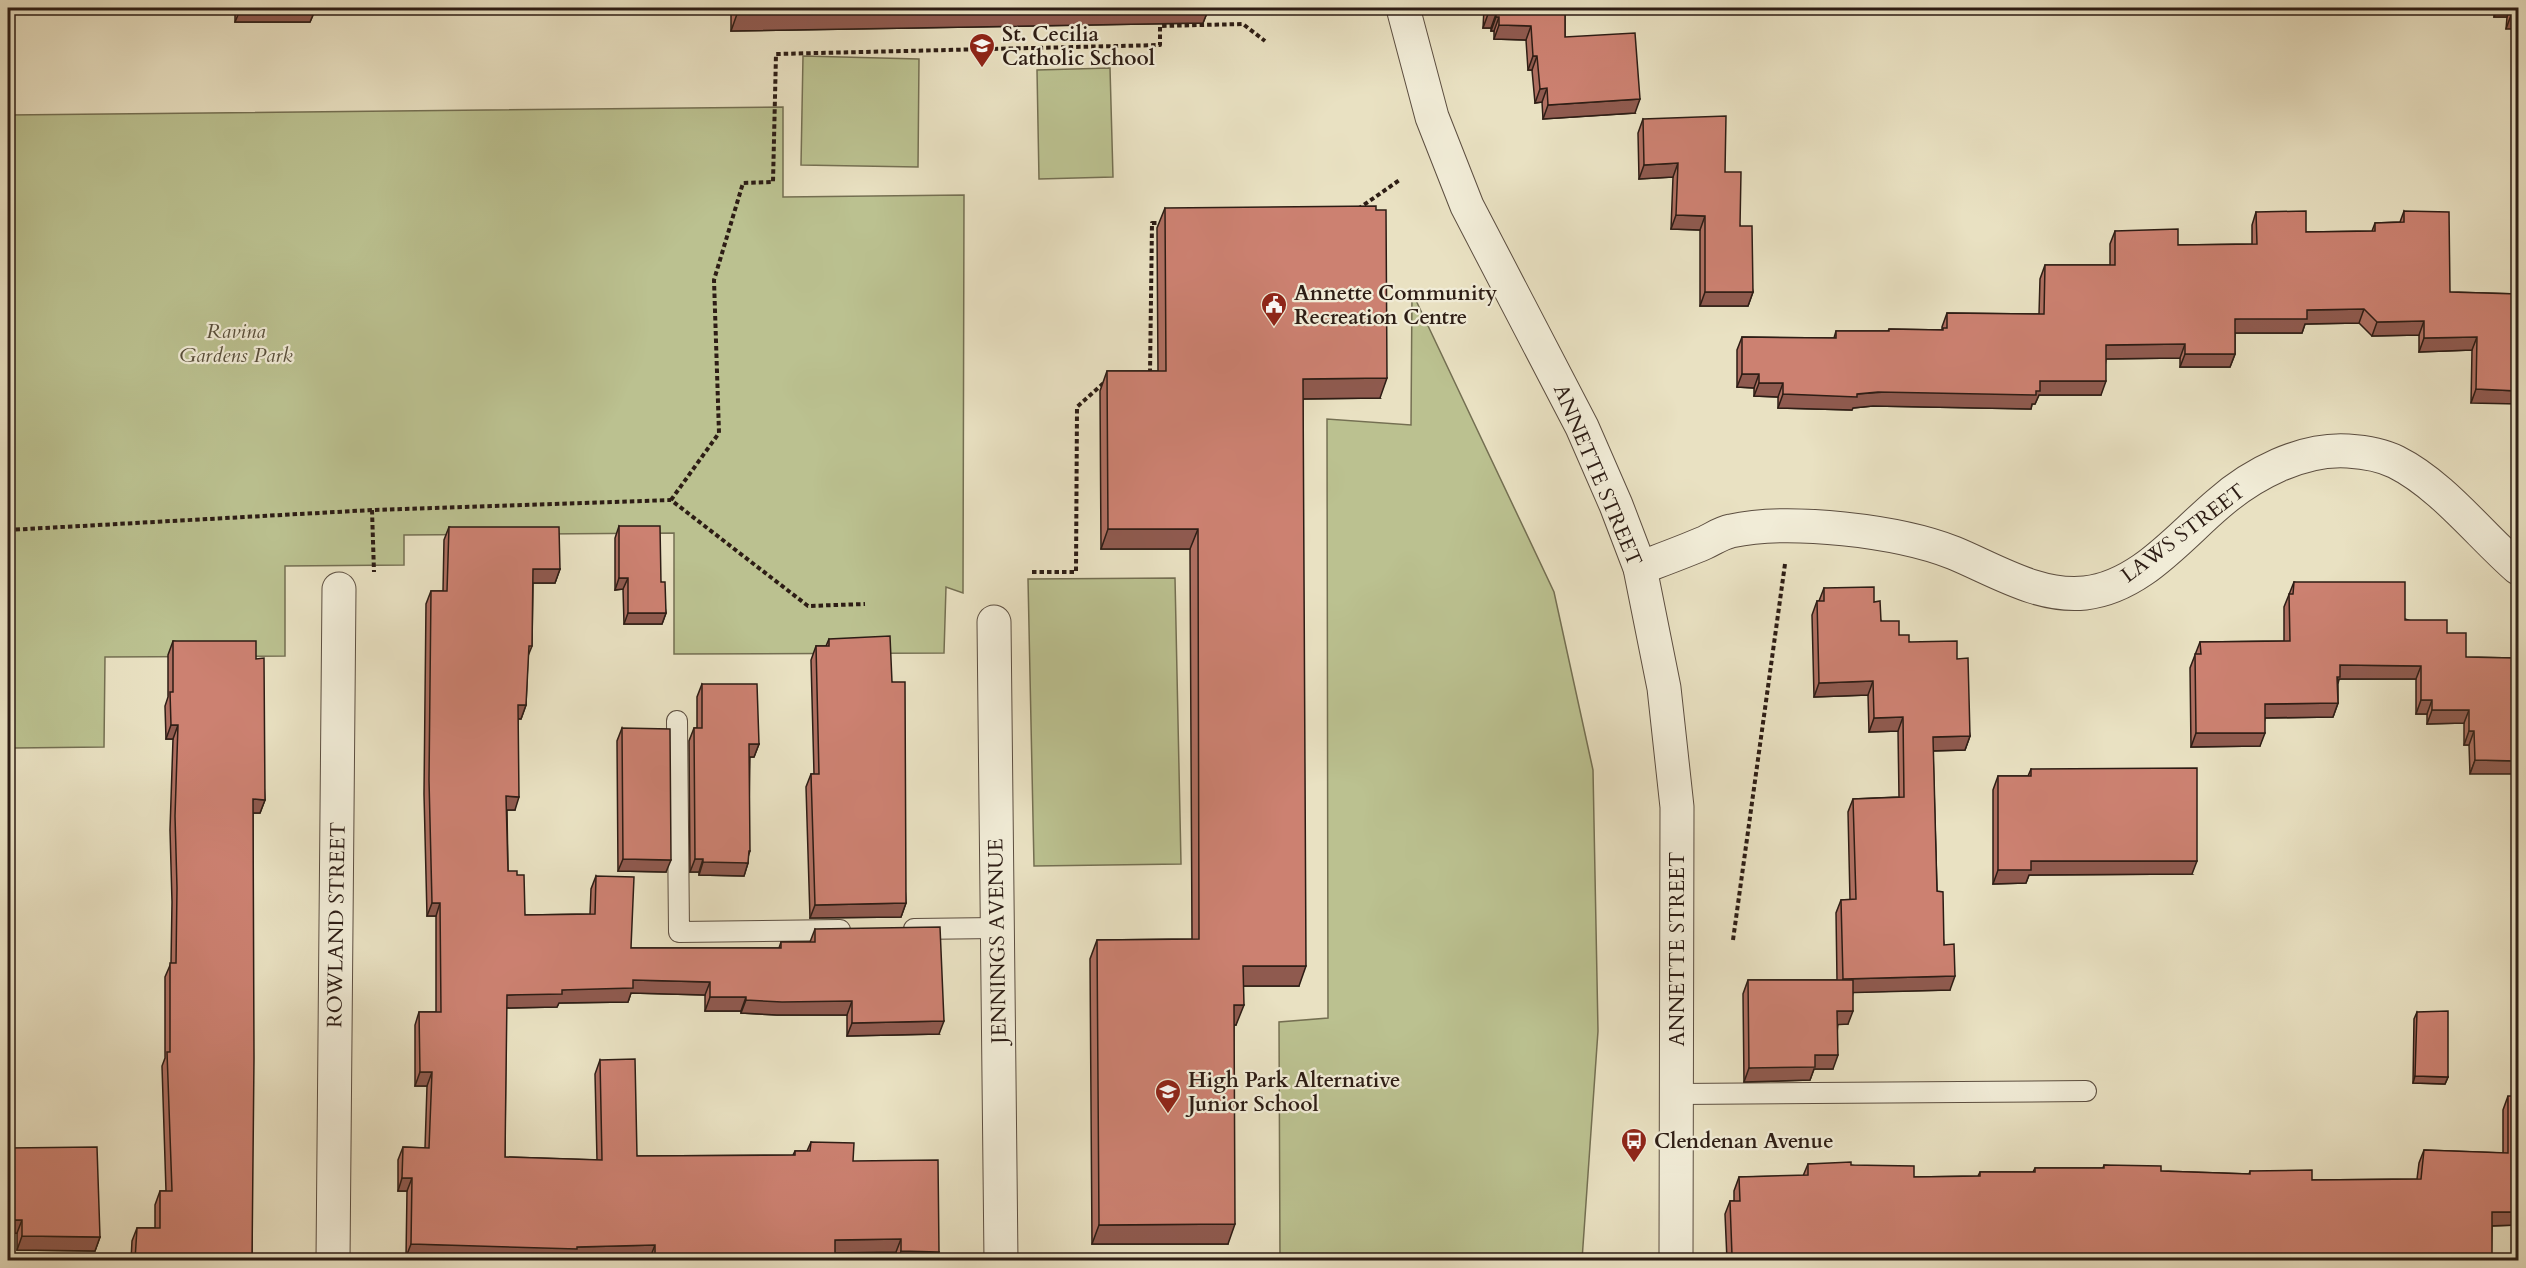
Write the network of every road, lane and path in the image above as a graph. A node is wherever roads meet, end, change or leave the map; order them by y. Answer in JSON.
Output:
{"nodes":[{"id":1,"x":1402,"y":8,"type":"edge"},
{"id":2,"x":1265,"y":41,"type":"dead end"},
{"id":3,"x":1401,"y":178,"type":"dead end"},
{"id":4,"x":1357,"y":210,"type":"edge"},
{"id":5,"x":1164,"y":223,"type":"edge"},
{"id":6,"x":1150,"y":377,"type":"edge"},
{"id":7,"x":1109,"y":378,"type":"edge"},
{"id":8,"x":671,"y":500,"type":"junction"},
{"id":9,"x":372,"y":510,"type":"junction"},
{"id":10,"x":8,"y":530,"type":"edge"},
{"id":11,"x":1787,"y":554,"type":"dead end"},
{"id":12,"x":1640,"y":568,"type":"junction"},
{"id":13,"x":2518,"y":568,"type":"edge"},
{"id":14,"x":374,"y":572,"type":"dead end"},
{"id":15,"x":1032,"y":572,"type":"dead end"},
{"id":16,"x":339,"y":589,"type":"dead end"},
{"id":17,"x":865,"y":604,"type":"dead end"},
{"id":18,"x":994,"y":622,"type":"dead end"},
{"id":19,"x":677,"y":721,"type":"dead end"},
{"id":20,"x":996,"y":928,"type":"junction"},
{"id":21,"x":856,"y":930,"type":"edge"},
{"id":22,"x":892,"y":930,"type":"edge"},
{"id":23,"x":1733,"y":940,"type":"dead end"},
{"id":24,"x":2086,"y":1091,"type":"dead end"},
{"id":25,"x":1678,"y":1094,"type":"junction"},
{"id":26,"x":333,"y":1260,"type":"edge"},
{"id":27,"x":1001,"y":1260,"type":"edge"},
{"id":28,"x":1677,"y":1260,"type":"edge"}],
"edges":[{"from":1,"to":12,"type":"street","name":"ANNETTE STREET"},
{"from":2,"to":8,"type":"path"},
{"from":3,"to":4,"type":"path"},
{"from":5,"to":6,"type":"path"},
{"from":7,"to":15,"type":"path"},
{"from":8,"to":9,"type":"path"},
{"from":8,"to":17,"type":"path"},
{"from":9,"to":10,"type":"path"},
{"from":9,"to":14,"type":"path"},
{"from":11,"to":23,"type":"path"},
{"from":12,"to":13,"type":"street","name":"LAWS STREET"},
{"from":12,"to":25,"type":"street","name":"ANNETTE STREET"},
{"from":16,"to":26,"type":"street","name":"ROWLAND STREET"},
{"from":18,"to":20,"type":"street","name":"JENNINGS AVENUE"},
{"from":19,"to":21,"type":"lane"},
{"from":20,"to":22,"type":"lane"},
{"from":20,"to":27,"type":"street","name":"JENNINGS AVENUE"},
{"from":24,"to":25,"type":"lane"},
{"from":25,"to":28,"type":"street","name":"ANNETTE STREET"}]}
